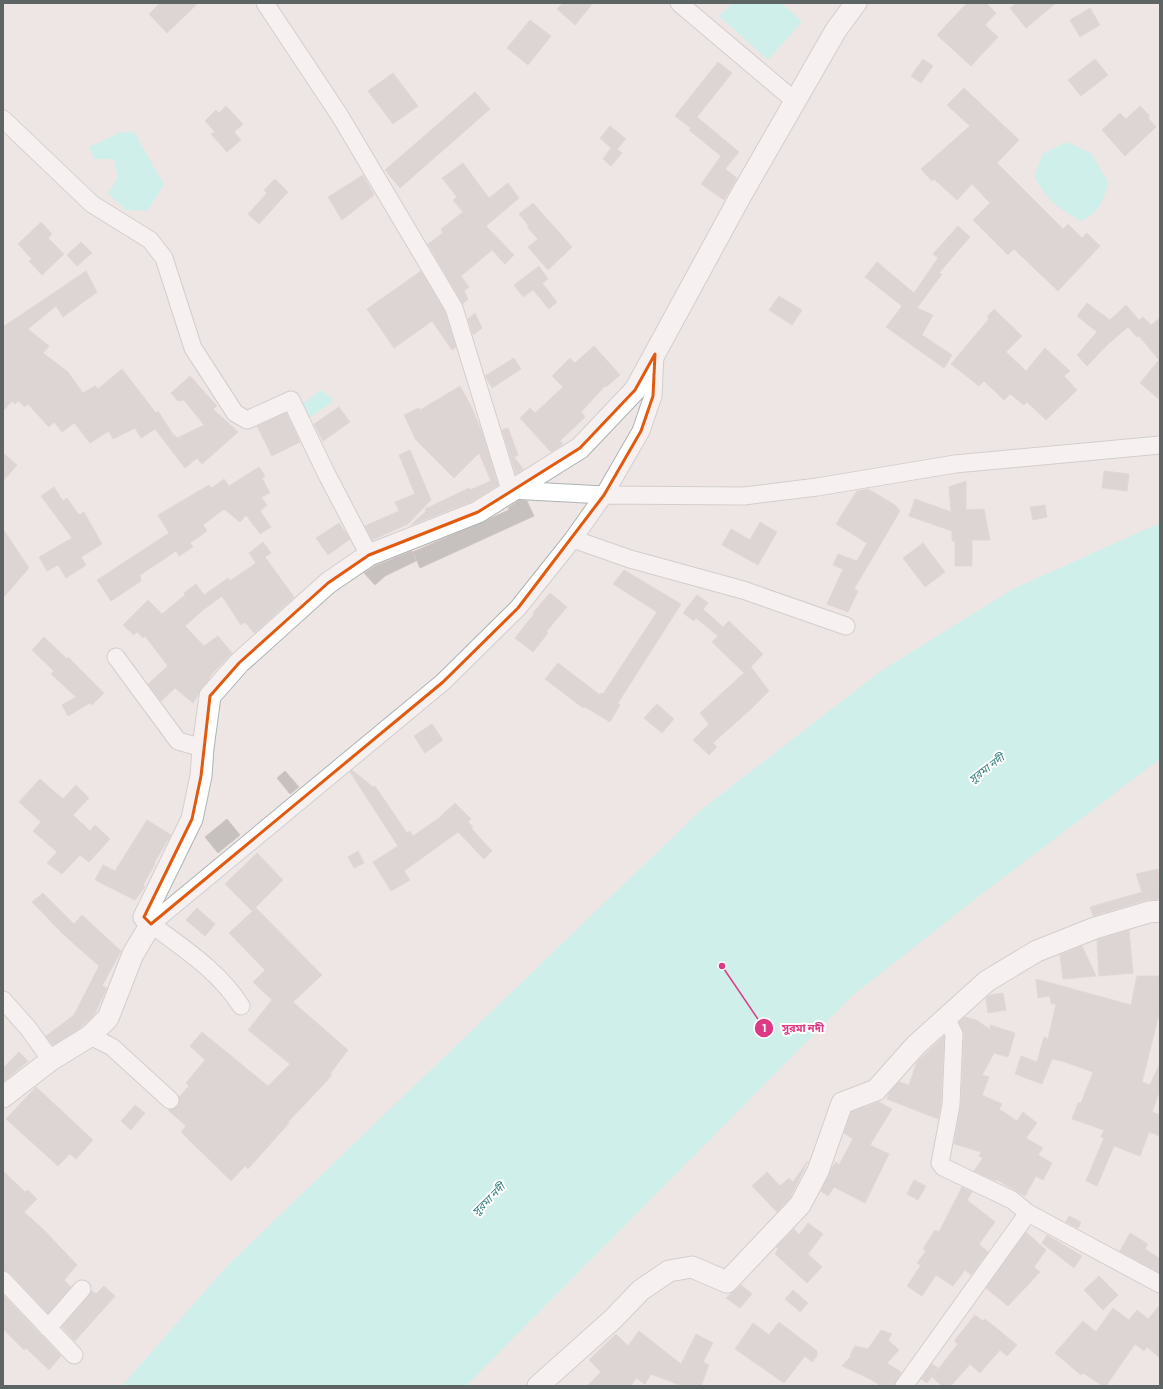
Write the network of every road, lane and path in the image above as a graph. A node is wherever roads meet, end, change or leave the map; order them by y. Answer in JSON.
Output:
{"nodes":[{"id":1,"x":265,"y":3,"type":"edge"},
{"id":2,"x":678,"y":3,"type":"edge"},
{"id":3,"x":856,"y":3,"type":"edge"},
{"id":4,"x":795,"y":101,"type":"junction"},
{"id":5,"x":3,"y":119,"type":"edge"},
{"id":6,"x":655,"y":354,"type":"junction"},
{"id":7,"x":1160,"y":445,"type":"edge"},
{"id":8,"x":510,"y":490,"type":"junction"},
{"id":9,"x":604,"y":494,"type":"junction"},
{"id":10,"x":573,"y":538,"type":"junction"},
{"id":11,"x":369,"y":555,"type":"junction"},
{"id":12,"x":846,"y":626,"type":"dead end"},
{"id":13,"x":116,"y":657,"type":"dead end"},
{"id":14,"x":202,"y":748,"type":"junction"},
{"id":15,"x":1160,"y":911,"type":"edge"},
{"id":16,"x":151,"y":924,"type":"junction"},
{"id":17,"x":3,"y":1000,"type":"edge"},
{"id":18,"x":241,"y":1006,"type":"dead end"},
{"id":19,"x":946,"y":1019,"type":"junction"},
{"id":20,"x":90,"y":1036,"type":"junction"},
{"id":21,"x":51,"y":1060,"type":"junction"},
{"id":22,"x":3,"y":1097,"type":"edge"},
{"id":23,"x":170,"y":1100,"type":"dead end"},
{"id":24,"x":1028,"y":1213,"type":"junction"},
{"id":25,"x":3,"y":1280,"type":"edge"},
{"id":26,"x":1160,"y":1284,"type":"edge"},
{"id":27,"x":82,"y":1289,"type":"dead end"},
{"id":28,"x":48,"y":1328,"type":"junction"},
{"id":29,"x":74,"y":1355,"type":"dead end"},
{"id":30,"x":538,"y":1386,"type":"edge"},
{"id":31,"x":904,"y":1386,"type":"edge"}],
"edges":[{"from":1,"to":8,"type":"street"},
{"from":2,"to":4,"type":"street"},
{"from":3,"to":4,"type":"street"},
{"from":4,"to":6,"type":"street"},
{"from":5,"to":11,"type":"street"},
{"from":6,"to":8,"type":"street"},
{"from":6,"to":9,"type":"street"},
{"from":7,"to":9,"type":"street"},
{"from":8,"to":9,"type":"street"},
{"from":8,"to":11,"type":"street"},
{"from":9,"to":10,"type":"street"},
{"from":10,"to":12,"type":"street"},
{"from":10,"to":16,"type":"street"},
{"from":11,"to":14,"type":"street"},
{"from":13,"to":14,"type":"street"},
{"from":14,"to":16,"type":"street"},
{"from":15,"to":19,"type":"street"},
{"from":16,"to":18,"type":"street"},
{"from":16,"to":20,"type":"street"},
{"from":17,"to":21,"type":"street"},
{"from":19,"to":24,"type":"street"},
{"from":19,"to":30,"type":"street"},
{"from":20,"to":21,"type":"street"},
{"from":20,"to":23,"type":"street"},
{"from":21,"to":22,"type":"street"},
{"from":24,"to":26,"type":"street"},
{"from":24,"to":31,"type":"street"},
{"from":25,"to":28,"type":"street"},
{"from":27,"to":28,"type":"street"},
{"from":28,"to":29,"type":"street"}]}
